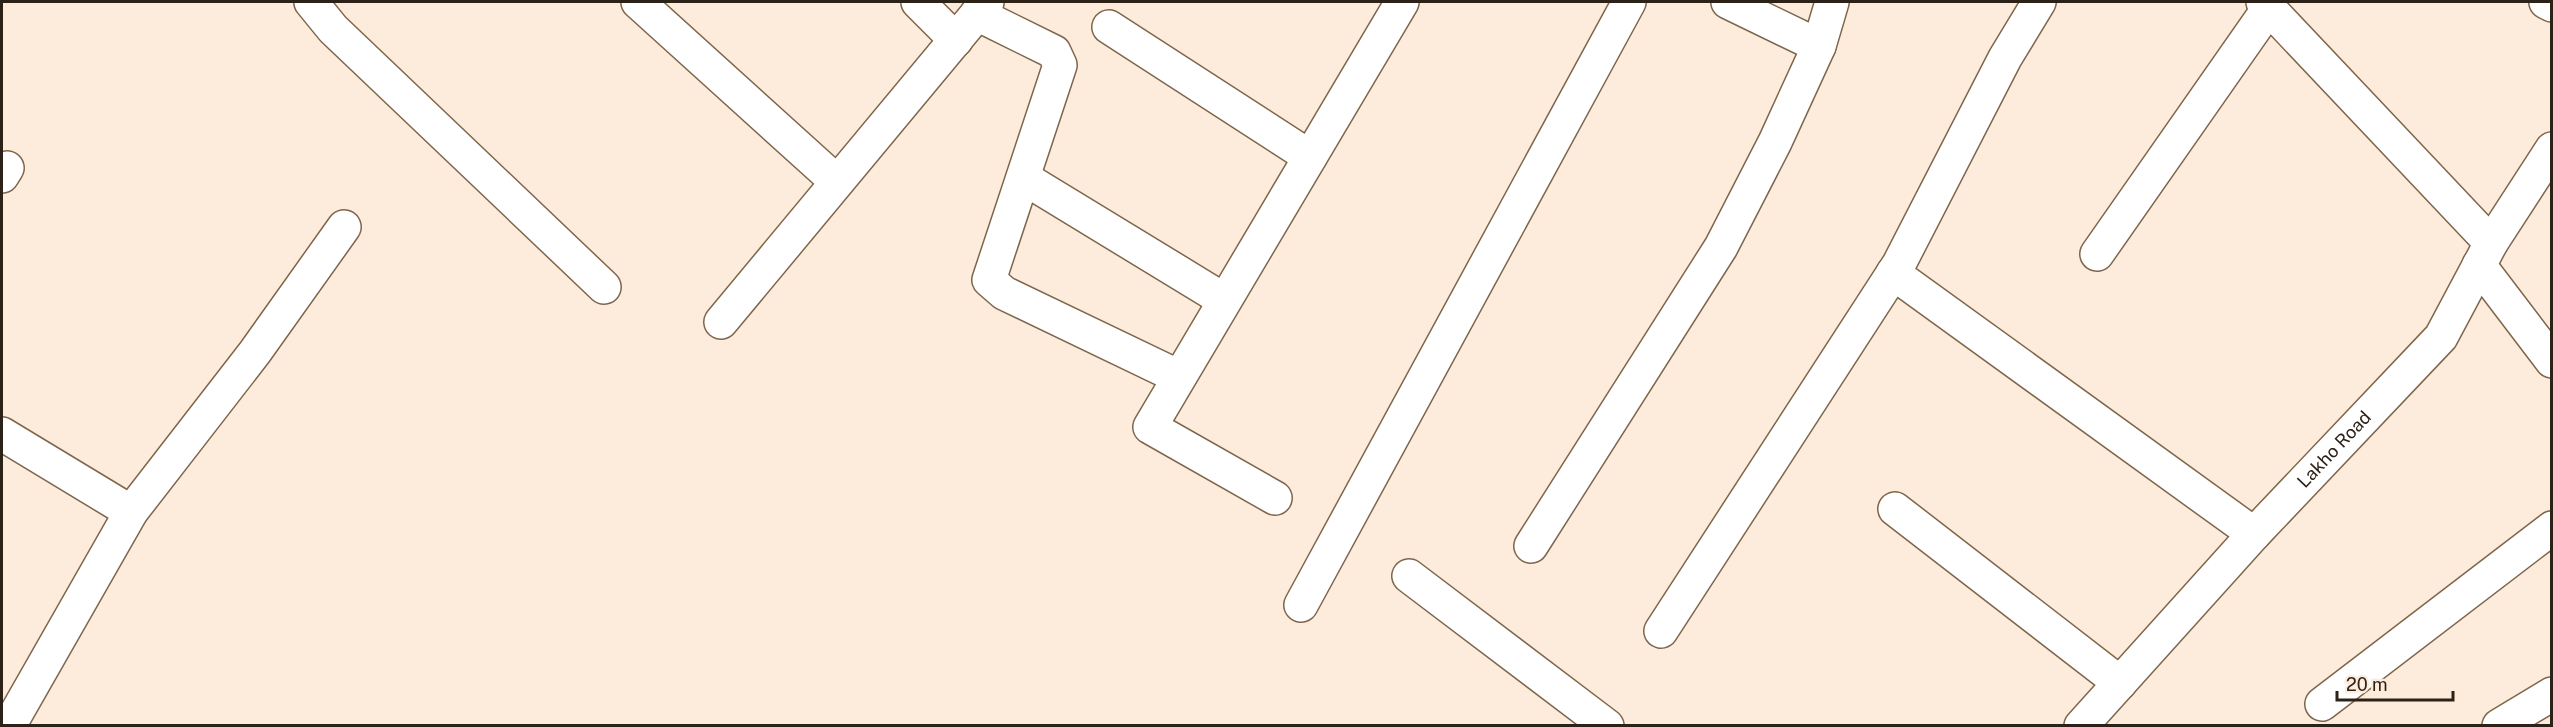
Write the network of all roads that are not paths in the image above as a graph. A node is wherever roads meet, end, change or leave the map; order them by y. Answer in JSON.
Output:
{"nodes":[{"id":1,"x":311,"y":2,"type":"edge"},
{"id":2,"x":638,"y":2,"type":"edge"},
{"id":3,"x":918,"y":2,"type":"edge"},
{"id":4,"x":1402,"y":2,"type":"edge"},
{"id":5,"x":1629,"y":2,"type":"edge"},
{"id":6,"x":1728,"y":2,"type":"edge"},
{"id":7,"x":1832,"y":2,"type":"edge"},
{"id":8,"x":2039,"y":2,"type":"edge"},
{"id":9,"x":2546,"y":2,"type":"edge"},
{"id":10,"x":2266,"y":5,"type":"edge"},
{"id":11,"x":2552,"y":5,"type":"edge"},
{"id":12,"x":982,"y":8,"type":"edge"},
{"id":13,"x":1109,"y":27,"type":"dead end"},
{"id":14,"x":956,"y":40,"type":"junction"},
{"id":15,"x":1820,"y":46,"type":"junction"},
{"id":16,"x":2552,"y":149,"type":"edge"},
{"id":17,"x":1310,"y":157,"type":"junction"},
{"id":18,"x":1023,"y":178,"type":"junction"},
{"id":19,"x":837,"y":182,"type":"junction"},
{"id":20,"x":344,"y":227,"type":"dead end"},
{"id":21,"x":2097,"y":254,"type":"dead end"},
{"id":22,"x":2485,"y":254,"type":"junction"},
{"id":23,"x":1893,"y":273,"type":"junction"},
{"id":24,"x":604,"y":286,"type":"dead end"},
{"id":25,"x":1224,"y":300,"type":"junction"},
{"id":26,"x":721,"y":322,"type":"dead end"},
{"id":27,"x":2552,"y":361,"type":"edge"},
{"id":28,"x":1179,"y":377,"type":"junction"},
{"id":29,"x":2,"y":434,"type":"edge"},
{"id":30,"x":1275,"y":498,"type":"dead end"},
{"id":31,"x":1895,"y":509,"type":"dead end"},
{"id":32,"x":131,"y":512,"type":"junction"},
{"id":33,"x":2552,"y":528,"type":"edge"},
{"id":34,"x":2254,"y":534,"type":"junction"},
{"id":35,"x":1531,"y":546,"type":"dead end"},
{"id":36,"x":1409,"y":576,"type":"dead end"},
{"id":37,"x":1301,"y":605,"type":"dead end"},
{"id":38,"x":1661,"y":631,"type":"dead end"},
{"id":39,"x":2120,"y":683,"type":"junction"},
{"id":40,"x":2552,"y":694,"type":"edge"},
{"id":41,"x":2322,"y":704,"type":"dead end"},
{"id":42,"x":9,"y":726,"type":"edge"},
{"id":43,"x":1607,"y":726,"type":"edge"},
{"id":44,"x":2081,"y":726,"type":"edge"},
{"id":45,"x":2499,"y":726,"type":"edge"}],
"edges":[{"from":1,"to":24,"type":"street"},
{"from":2,"to":19,"type":"street"},
{"from":3,"to":14,"type":"street"},
{"from":4,"to":17,"type":"street"},
{"from":5,"to":37,"type":"street"},
{"from":6,"to":15,"type":"street"},
{"from":7,"to":15,"type":"street"},
{"from":8,"to":23,"type":"street"},
{"from":9,"to":11,"type":"street"},
{"from":10,"to":21,"type":"street"},
{"from":10,"to":22,"type":"street"},
{"from":12,"to":14,"type":"street"},
{"from":12,"to":18,"type":"street"},
{"from":13,"to":17,"type":"street"},
{"from":14,"to":19,"type":"street"},
{"from":15,"to":35,"type":"street"},
{"from":16,"to":22,"type":"street","name":"Lakho Road"},
{"from":17,"to":25,"type":"street"},
{"from":18,"to":25,"type":"street"},
{"from":18,"to":28,"type":"street"},
{"from":19,"to":26,"type":"street"},
{"from":20,"to":32,"type":"street"},
{"from":22,"to":27,"type":"street"},
{"from":22,"to":34,"type":"street","name":"Lakho Road"},
{"from":23,"to":34,"type":"street"},
{"from":23,"to":38,"type":"street"},
{"from":25,"to":28,"type":"street"},
{"from":28,"to":30,"type":"street"},
{"from":29,"to":32,"type":"street"},
{"from":31,"to":39,"type":"street"},
{"from":32,"to":42,"type":"street"},
{"from":33,"to":41,"type":"street"},
{"from":34,"to":39,"type":"street","name":"Lakho Road"},
{"from":36,"to":43,"type":"street"},
{"from":39,"to":44,"type":"street","name":"Lakho Road"},
{"from":40,"to":45,"type":"street"}]}
